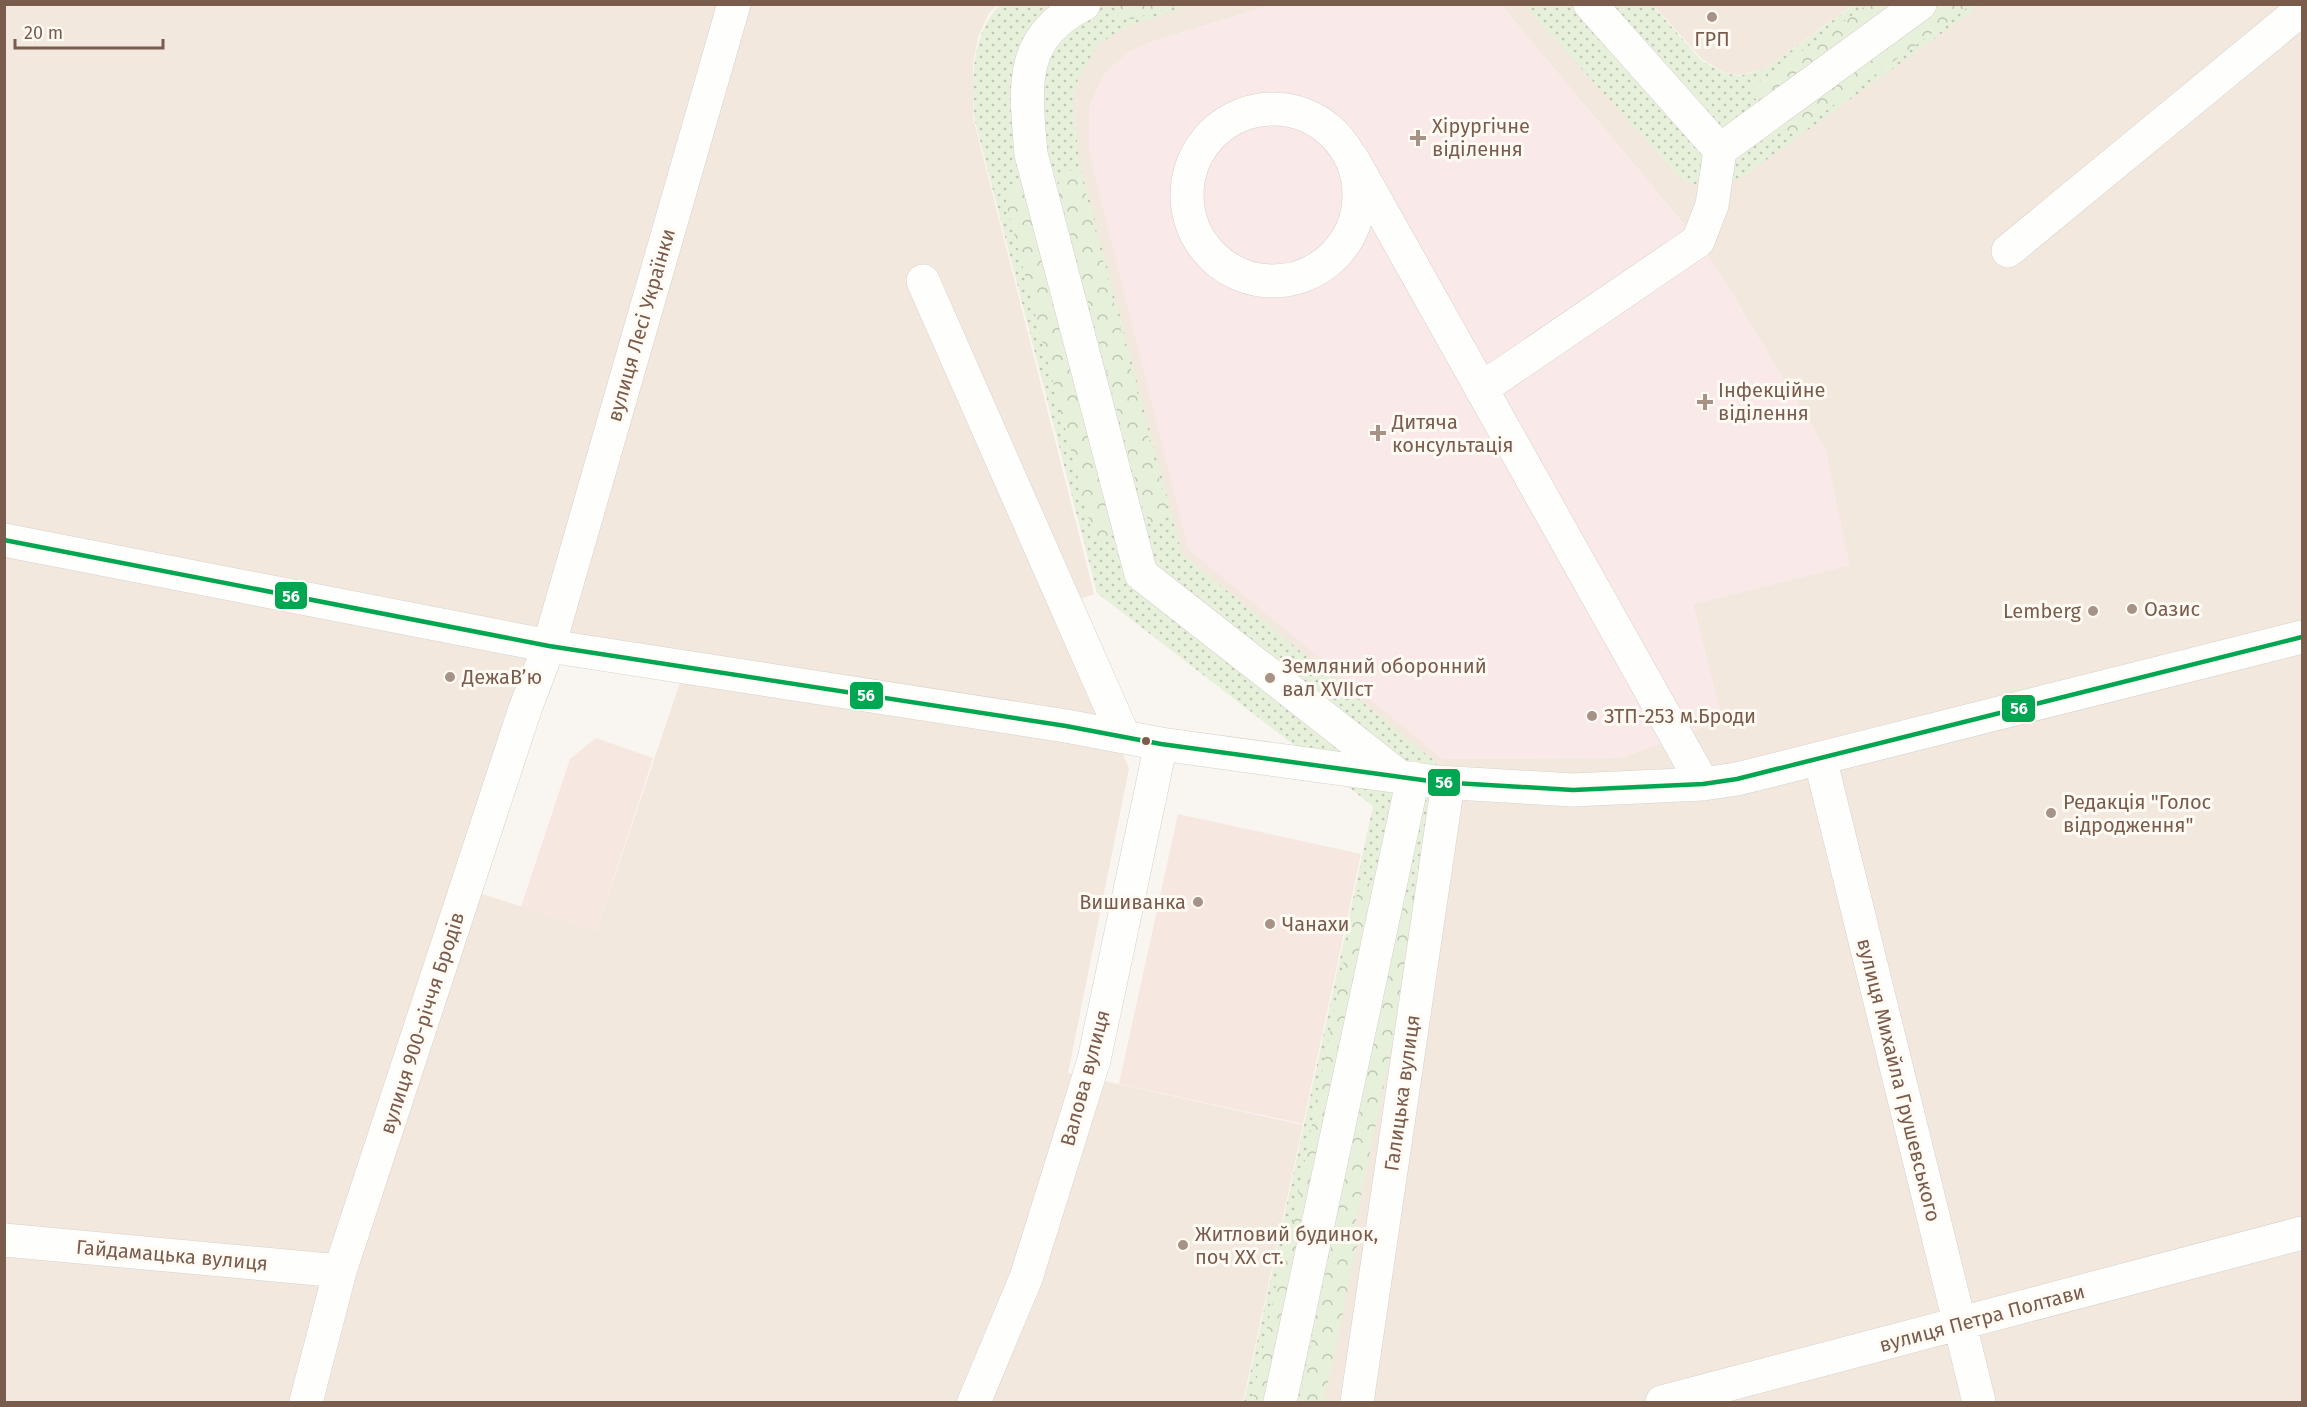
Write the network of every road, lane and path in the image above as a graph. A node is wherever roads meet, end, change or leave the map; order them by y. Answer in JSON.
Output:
{"nodes":[{"id":1,"x":734,"y":4,"type":"edge"},
{"id":2,"x":1084,"y":4,"type":"edge"},
{"id":3,"x":1590,"y":4,"type":"edge"},
{"id":4,"x":1920,"y":4,"type":"edge"},
{"id":5,"x":2302,"y":9,"type":"edge"},
{"id":6,"x":1720,"y":150,"type":"junction"},
{"id":7,"x":1352,"y":158,"type":"junction"},
{"id":8,"x":2008,"y":251,"type":"dead end"},
{"id":9,"x":923,"y":281,"type":"dead end"},
{"id":10,"x":1481,"y":389,"type":"junction"},
{"id":11,"x":4,"y":540,"type":"edge"},
{"id":12,"x":2302,"y":637,"type":"edge"},
{"id":13,"x":549,"y":646,"type":"junction"},
{"id":14,"x":1124,"y":737,"type":"junction"},
{"id":15,"x":1161,"y":744,"type":"junction"},
{"id":16,"x":1820,"y":758,"type":"junction"},
{"id":17,"x":1405,"y":776,"type":"junction"},
{"id":18,"x":1448,"y":783,"type":"junction"},
{"id":19,"x":1703,"y":784,"type":"junction"},
{"id":20,"x":2302,"y":1233,"type":"edge"},
{"id":21,"x":4,"y":1240,"type":"edge"},
{"id":22,"x":340,"y":1271,"type":"junction"},
{"id":23,"x":1959,"y":1324,"type":"junction"},
{"id":24,"x":306,"y":1402,"type":"edge"},
{"id":25,"x":974,"y":1402,"type":"edge"},
{"id":26,"x":1280,"y":1402,"type":"edge"},
{"id":27,"x":1357,"y":1402,"type":"edge"},
{"id":28,"x":1662,"y":1402,"type":"edge"},
{"id":29,"x":1979,"y":1402,"type":"edge"}],
"edges":[{"from":1,"to":13,"type":"street","name":"вулиця Лесі Українки"},
{"from":2,"to":17,"type":"street"},
{"from":3,"to":6,"type":"street"},
{"from":4,"to":6,"type":"street"},
{"from":5,"to":8,"type":"street"},
{"from":6,"to":10,"type":"street"},
{"from":7,"to":7,"type":"street"},
{"from":7,"to":10,"type":"street"},
{"from":9,"to":14,"type":"street"},
{"from":10,"to":19,"type":"street"},
{"from":11,"to":13,"type":"street"},
{"from":12,"to":16,"type":"street"},
{"from":13,"to":14,"type":"street"},
{"from":13,"to":22,"type":"street","name":"вулиця 900-річчя Бродів"},
{"from":14,"to":15,"type":"street"},
{"from":15,"to":17,"type":"street"},
{"from":15,"to":25,"type":"street","name":"Валова вулиця"},
{"from":16,"to":19,"type":"street"},
{"from":16,"to":23,"type":"street","name":"вулиця Михайла Грушевського"},
{"from":17,"to":18,"type":"street"},
{"from":17,"to":26,"type":"street"},
{"from":18,"to":19,"type":"street"},
{"from":18,"to":27,"type":"street","name":"Галицька вулиця"},
{"from":20,"to":23,"type":"street","name":"вулиця Петра Полтави"},
{"from":21,"to":22,"type":"street","name":"Гайдамацька вулиця"},
{"from":22,"to":24,"type":"street","name":"вулиця 900-річчя Бродів"},
{"from":23,"to":28,"type":"street","name":"вулиця Петра Полтави"},
{"from":23,"to":29,"type":"street","name":"вулиця Михайла Грушевського"}]}
